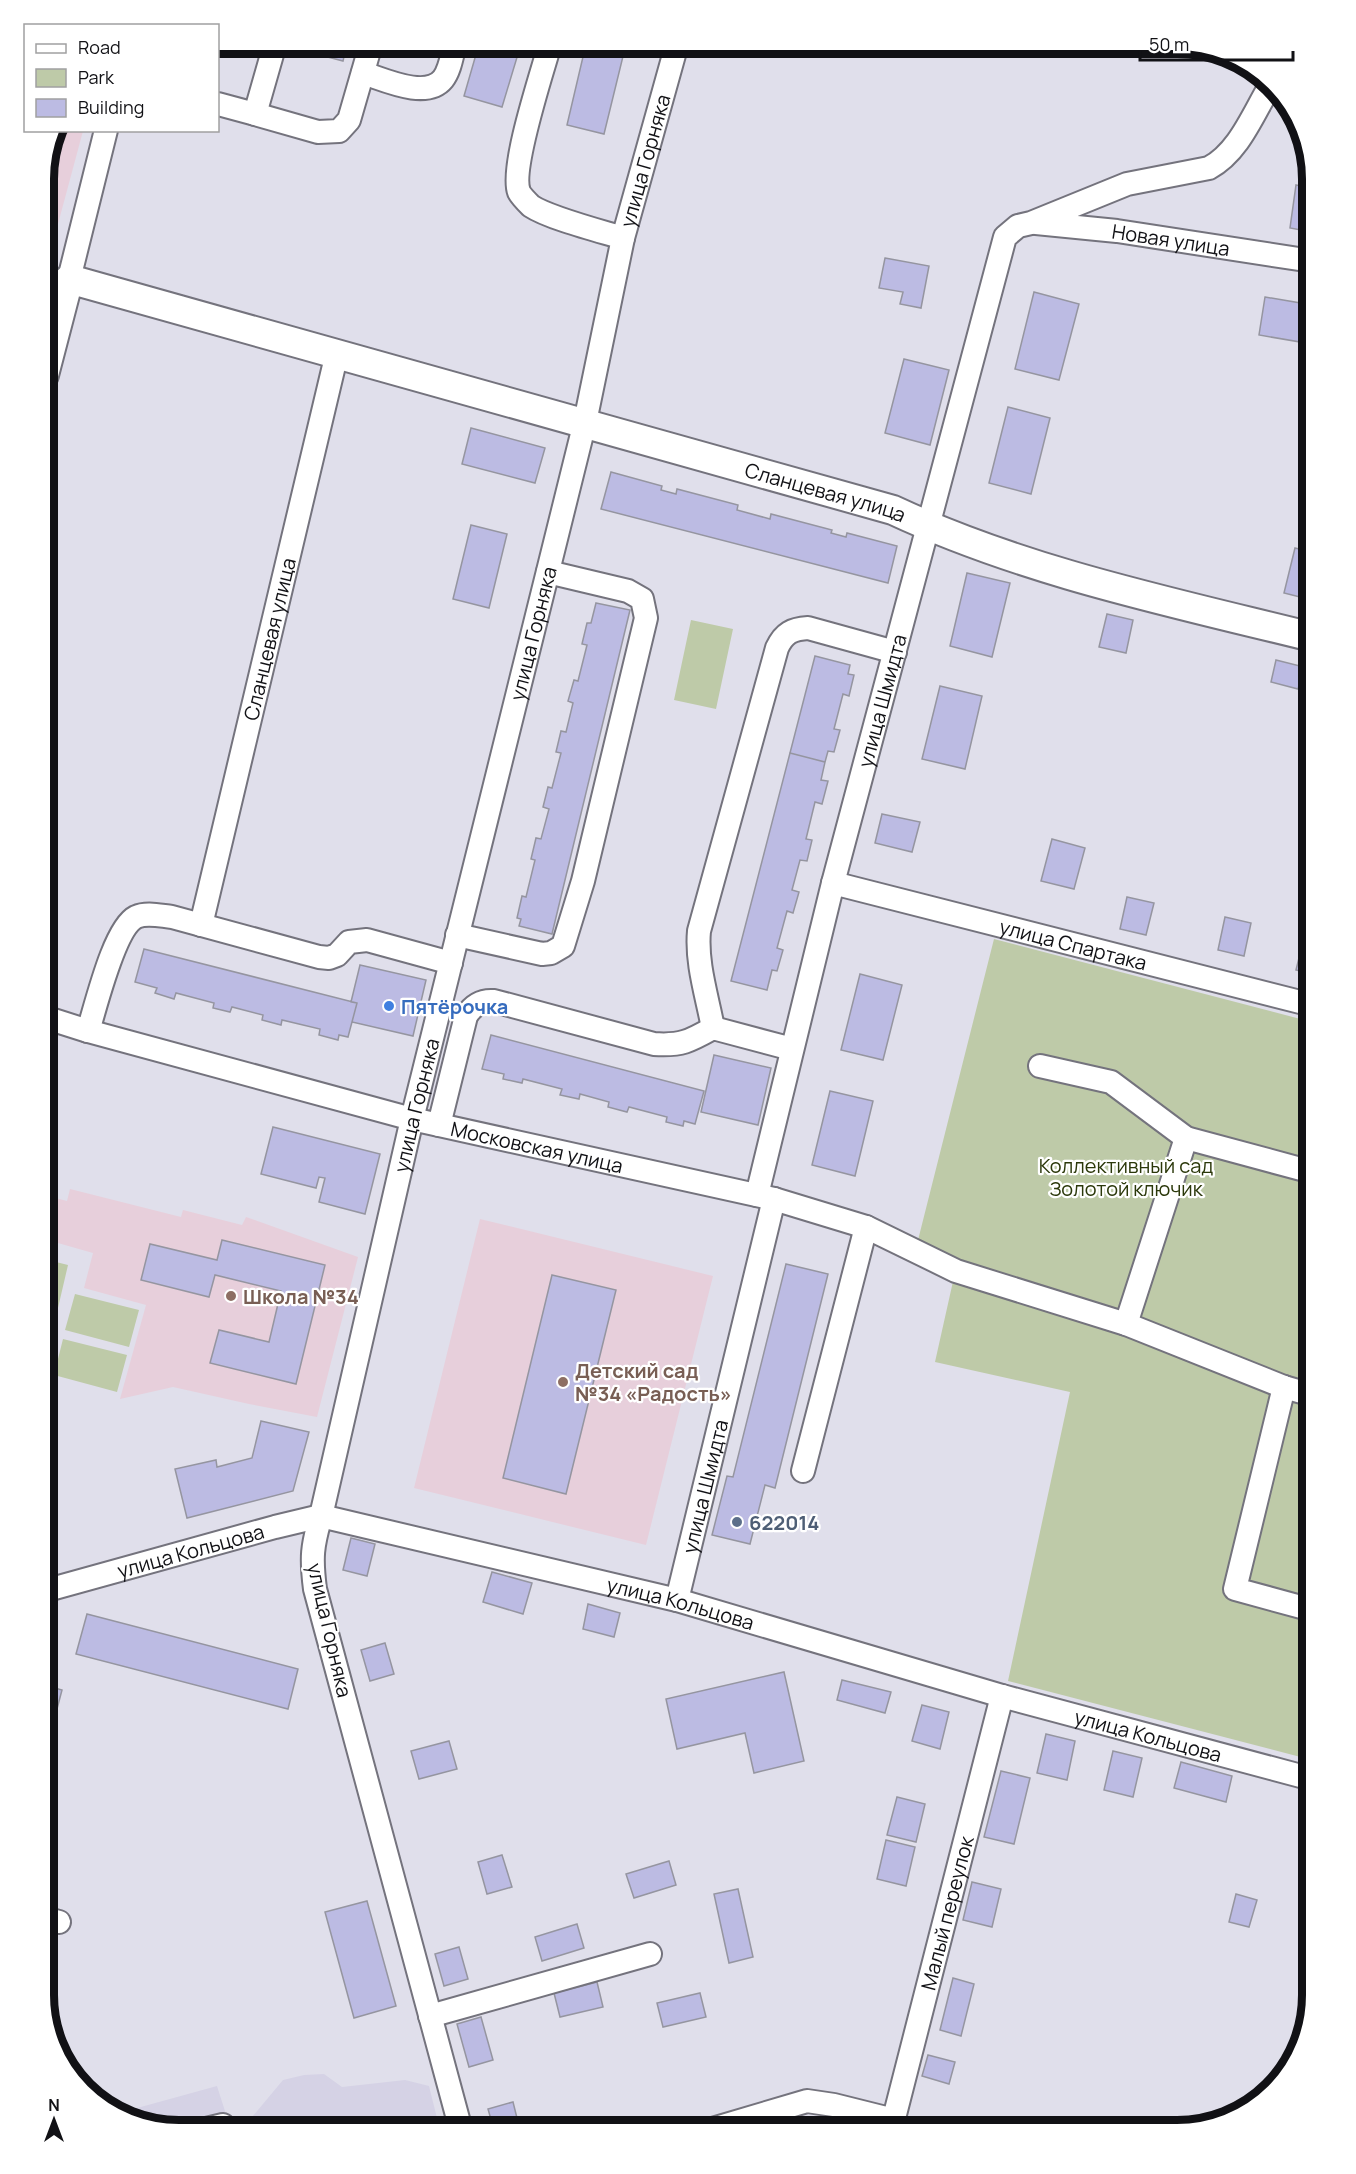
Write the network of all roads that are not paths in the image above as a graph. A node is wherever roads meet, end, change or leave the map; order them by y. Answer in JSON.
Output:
{"nodes":[{"id":1,"x":272,"y":54,"type":"edge"},
{"id":2,"x":368,"y":54,"type":"edge"},
{"id":3,"x":452,"y":54,"type":"edge"},
{"id":4,"x":547,"y":54,"type":"edge"},
{"id":5,"x":674,"y":54,"type":"edge"},
{"id":6,"x":363,"y":73,"type":"junction"},
{"id":7,"x":1266,"y":92,"type":"edge"},
{"id":8,"x":219,"y":104,"type":"edge"},
{"id":9,"x":255,"y":114,"type":"junction"},
{"id":10,"x":106,"y":132,"type":"edge"},
{"id":11,"x":1031,"y":223,"type":"junction"},
{"id":12,"x":623,"y":238,"type":"junction"},
{"id":13,"x":1302,"y":259,"type":"edge"},
{"id":14,"x":69,"y":279,"type":"junction"},
{"id":15,"x":54,"y":314,"type":"edge"},
{"id":16,"x":337,"y":354,"type":"junction"},
{"id":17,"x":585,"y":423,"type":"junction"},
{"id":18,"x":928,"y":526,"type":"junction"},
{"id":19,"x":548,"y":572,"type":"junction"},
{"id":20,"x":1302,"y":634,"type":"edge"},
{"id":21,"x":895,"y":652,"type":"junction"},
{"id":22,"x":833,"y":883,"type":"junction"},
{"id":23,"x":201,"y":925,"type":"junction"},
{"id":24,"x":457,"y":935,"type":"junction"},
{"id":25,"x":451,"y":963,"type":"junction"},
{"id":26,"x":1302,"y":1002,"type":"edge"},
{"id":27,"x":54,"y":1020,"type":"edge"},
{"id":28,"x":713,"y":1028,"type":"junction"},
{"id":29,"x":88,"y":1031,"type":"junction"},
{"id":30,"x":792,"y":1049,"type":"junction"},
{"id":31,"x":1040,"y":1066,"type":"dead end"},
{"id":32,"x":412,"y":1119,"type":"junction"},
{"id":33,"x":439,"y":1125,"type":"junction"},
{"id":34,"x":1186,"y":1137,"type":"junction"},
{"id":35,"x":1302,"y":1169,"type":"edge"},
{"id":36,"x":765,"y":1197,"type":"junction"},
{"id":37,"x":866,"y":1227,"type":"junction"},
{"id":38,"x":1126,"y":1324,"type":"junction"},
{"id":39,"x":1284,"y":1387,"type":"junction"},
{"id":40,"x":1302,"y":1392,"type":"edge"},
{"id":41,"x":803,"y":1471,"type":"dead end"},
{"id":42,"x":321,"y":1516,"type":"junction"},
{"id":43,"x":54,"y":1588,"type":"edge"},
{"id":44,"x":677,"y":1600,"type":"junction"},
{"id":45,"x":1302,"y":1607,"type":"edge"},
{"id":46,"x":1002,"y":1695,"type":"junction"},
{"id":47,"x":1302,"y":1776,"type":"edge"},
{"id":48,"x":650,"y":1954,"type":"dead end"},
{"id":49,"x":430,"y":2016,"type":"junction"},
{"id":50,"x":458,"y":2120,"type":"edge"},
{"id":51,"x":743,"y":2120,"type":"edge"},
{"id":52,"x":878,"y":2120,"type":"edge"},
{"id":53,"x":894,"y":2120,"type":"edge"}],
"edges":[{"from":1,"to":9,"type":"street"},
{"from":2,"to":6,"type":"street"},
{"from":3,"to":6,"type":"street"},
{"from":4,"to":12,"type":"street"},
{"from":5,"to":12,"type":"street","name":"улица Горняка"},
{"from":6,"to":9,"type":"street"},
{"from":7,"to":11,"type":"street","name":"улица Шмидта"},
{"from":8,"to":9,"type":"street"},
{"from":10,"to":14,"type":"street"},
{"from":11,"to":13,"type":"street","name":"Новая улица"},
{"from":11,"to":18,"type":"street","name":"улица Шмидта"},
{"from":12,"to":17,"type":"street","name":"улица Горняка"},
{"from":14,"to":15,"type":"main road"},
{"from":14,"to":16,"type":"main road","name":"Сланцевая улица"},
{"from":16,"to":17,"type":"main road","name":"Сланцевая улица"},
{"from":16,"to":23,"type":"street","name":"Сланцевая улица"},
{"from":17,"to":18,"type":"main road","name":"Сланцевая улица"},
{"from":17,"to":19,"type":"street","name":"улица Горняка"},
{"from":18,"to":20,"type":"main road","name":"Сланцевая улица"},
{"from":18,"to":21,"type":"street","name":"улица Шмидта"},
{"from":19,"to":24,"type":"street","name":"улица Горняка"},
{"from":19,"to":24,"type":"street"},
{"from":21,"to":22,"type":"street","name":"улица Шмидта"},
{"from":21,"to":28,"type":"street"},
{"from":22,"to":26,"type":"street","name":"улица Спартака"},
{"from":22,"to":30,"type":"street","name":"улица Шмидта"},
{"from":23,"to":25,"type":"street"},
{"from":23,"to":29,"type":"street"},
{"from":24,"to":25,"type":"street","name":"улица Горняка"},
{"from":25,"to":32,"type":"street","name":"улица Горняка"},
{"from":27,"to":29,"type":"street","name":"Московская улица"},
{"from":28,"to":30,"type":"street"},
{"from":28,"to":33,"type":"street"},
{"from":29,"to":32,"type":"street","name":"Московская улица"},
{"from":30,"to":36,"type":"street","name":"улица Шмидта"},
{"from":31,"to":34,"type":"street"},
{"from":32,"to":33,"type":"street","name":"Московская улица"},
{"from":32,"to":42,"type":"street","name":"улица Горняка"},
{"from":33,"to":36,"type":"street","name":"Московская улица"},
{"from":34,"to":35,"type":"street"},
{"from":34,"to":38,"type":"street"},
{"from":36,"to":37,"type":"street","name":"Московская улица"},
{"from":36,"to":44,"type":"street","name":"улица Шмидта"},
{"from":37,"to":38,"type":"street","name":"Московская улица"},
{"from":37,"to":41,"type":"street"},
{"from":38,"to":39,"type":"street","name":"Московская улица"},
{"from":39,"to":40,"type":"street","name":"Московская улица"},
{"from":39,"to":45,"type":"street"},
{"from":42,"to":43,"type":"street","name":"улица Кольцова"},
{"from":42,"to":44,"type":"street","name":"улица Кольцова"},
{"from":42,"to":49,"type":"street","name":"улица Горняка"},
{"from":44,"to":46,"type":"street","name":"улица Кольцова"},
{"from":46,"to":47,"type":"street","name":"улица Кольцова"},
{"from":46,"to":53,"type":"street","name":"Малый переулок"},
{"from":48,"to":49,"type":"street"},
{"from":49,"to":50,"type":"street","name":"улица Горняка"},
{"from":51,"to":52,"type":"street"}]}
